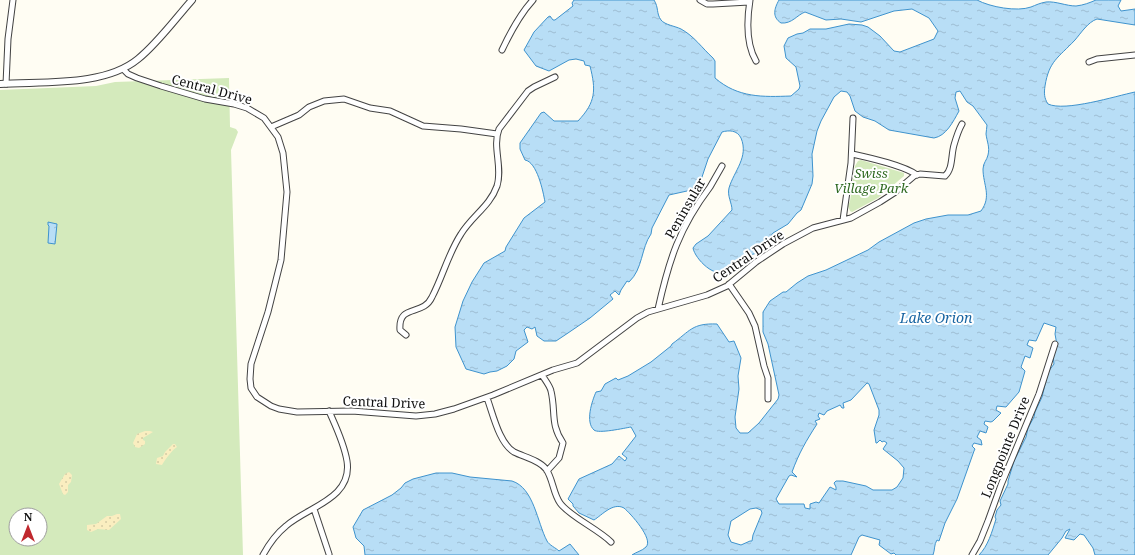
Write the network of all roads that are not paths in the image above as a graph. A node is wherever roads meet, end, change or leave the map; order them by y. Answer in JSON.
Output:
{"nodes":[{"id":1,"x":13,"y":0,"type":"edge"},
{"id":2,"x":192,"y":0,"type":"edge"},
{"id":3,"x":533,"y":0,"type":"edge"},
{"id":4,"x":700,"y":0,"type":"edge"},
{"id":5,"x":750,"y":1,"type":"edge"},
{"id":6,"x":502,"y":50,"type":"dead end"},
{"id":7,"x":1135,"y":55,"type":"edge"},
{"id":8,"x":756,"y":61,"type":"dead end"},
{"id":9,"x":1089,"y":62,"type":"dead end"},
{"id":10,"x":122,"y":69,"type":"junction"},
{"id":11,"x":555,"y":77,"type":"dead end"},
{"id":12,"x":3,"y":84,"type":"edge"},
{"id":13,"x":853,"y":118,"type":"dead end"},
{"id":14,"x":962,"y":124,"type":"dead end"},
{"id":15,"x":271,"y":127,"type":"junction"},
{"id":16,"x":497,"y":134,"type":"junction"},
{"id":17,"x":852,"y":154,"type":"junction"},
{"id":18,"x":722,"y":166,"type":"dead end"},
{"id":19,"x":917,"y":175,"type":"junction"},
{"id":20,"x":843,"y":220,"type":"junction"},
{"id":21,"x":730,"y":284,"type":"junction"},
{"id":22,"x":658,"y":309,"type":"junction"},
{"id":23,"x":406,"y":335,"type":"dead end"},
{"id":24,"x":1055,"y":344,"type":"dead end"},
{"id":25,"x":542,"y":375,"type":"junction"},
{"id":26,"x":487,"y":398,"type":"junction"},
{"id":27,"x":768,"y":399,"type":"dead end"},
{"id":28,"x":329,"y":411,"type":"junction"},
{"id":29,"x":547,"y":471,"type":"junction"},
{"id":30,"x":314,"y":509,"type":"junction"},
{"id":31,"x":611,"y":542,"type":"dead end"},
{"id":32,"x":329,"y":554,"type":"dead end"},
{"id":33,"x":263,"y":555,"type":"edge"},
{"id":34,"x":972,"y":555,"type":"edge"}],
"edges":[{"from":1,"to":12,"type":"street"},
{"from":2,"to":10,"type":"street"},
{"from":3,"to":6,"type":"street"},
{"from":4,"to":5,"type":"street"},
{"from":5,"to":8,"type":"street"},
{"from":7,"to":9,"type":"street"},
{"from":10,"to":12,"type":"street"},
{"from":10,"to":15,"type":"street","name":"Central Drive"},
{"from":11,"to":16,"type":"street"},
{"from":13,"to":17,"type":"street"},
{"from":14,"to":19,"type":"street"},
{"from":15,"to":16,"type":"street"},
{"from":15,"to":28,"type":"street","name":"Central Drive"},
{"from":16,"to":23,"type":"street"},
{"from":17,"to":19,"type":"street"},
{"from":17,"to":20,"type":"street"},
{"from":18,"to":22,"type":"street","name":"Peninsular"},
{"from":19,"to":20,"type":"street","name":"Central Drive"},
{"from":20,"to":21,"type":"street","name":"Central Drive"},
{"from":21,"to":22,"type":"street","name":"Central Drive"},
{"from":21,"to":27,"type":"street"},
{"from":22,"to":25,"type":"street","name":"Central Drive"},
{"from":24,"to":34,"type":"street","name":"Longpointe Drive"},
{"from":25,"to":26,"type":"street","name":"Central Drive"},
{"from":25,"to":29,"type":"street"},
{"from":26,"to":28,"type":"street","name":"Central Drive"},
{"from":26,"to":29,"type":"street"},
{"from":28,"to":30,"type":"street"},
{"from":29,"to":31,"type":"street"},
{"from":30,"to":32,"type":"street"},
{"from":30,"to":33,"type":"street"}]}
